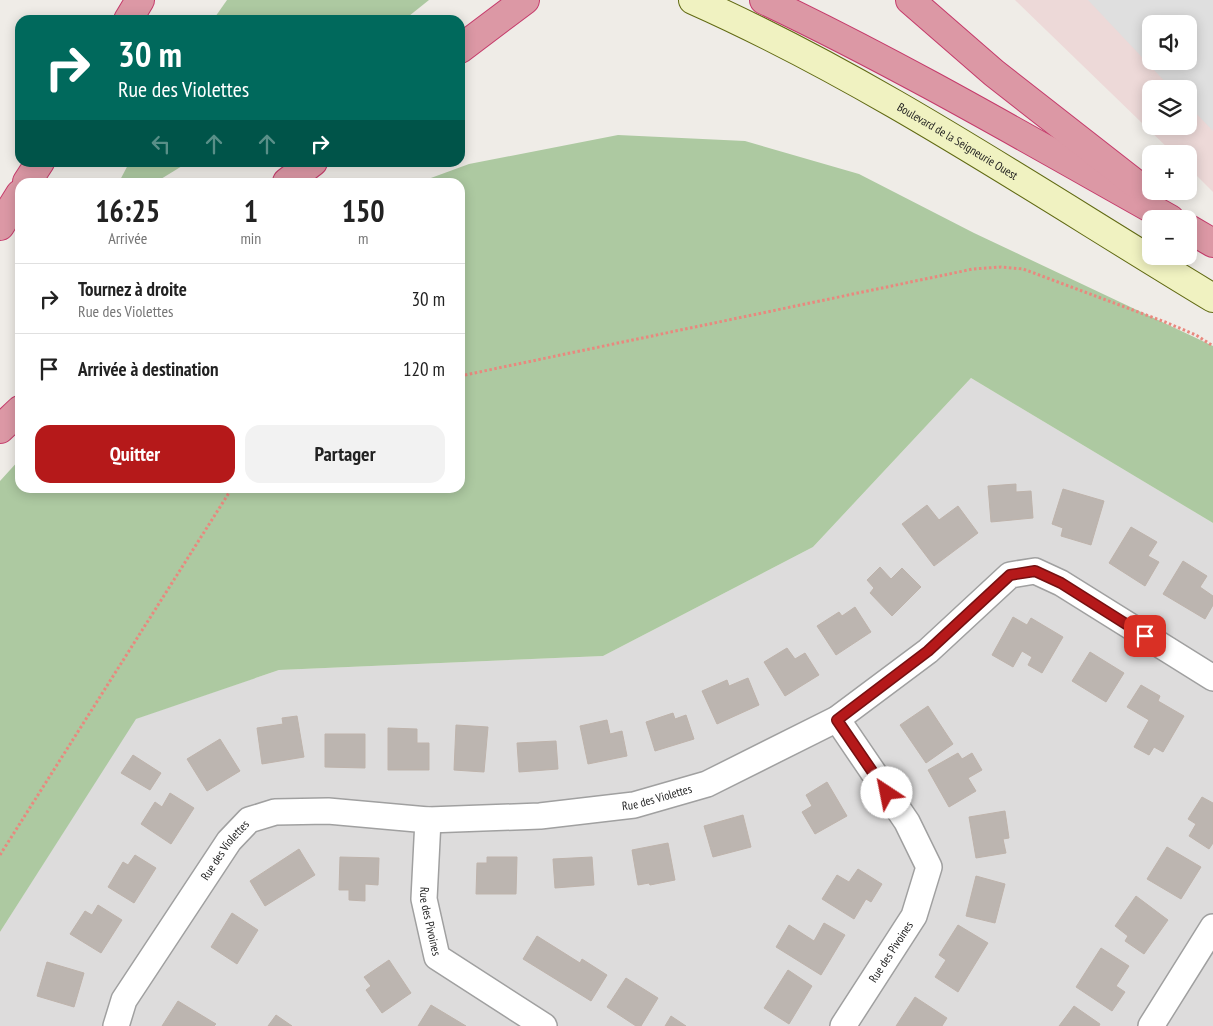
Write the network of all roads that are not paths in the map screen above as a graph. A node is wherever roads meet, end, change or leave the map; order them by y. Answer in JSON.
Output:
{"nodes":[{"id":1,"x":140,"y":0,"type":"edge"},
{"id":2,"x":525,"y":0,"type":"edge"},
{"id":3,"x":693,"y":0,"type":"edge"},
{"id":4,"x":764,"y":0,"type":"edge"},
{"id":5,"x":910,"y":0,"type":"edge"},
{"id":6,"x":131,"y":15,"type":"edge"},
{"id":7,"x":465,"y":45,"type":"edge"},
{"id":8,"x":37,"y":167,"type":"edge"},
{"id":9,"x":306,"y":167,"type":"edge"},
{"id":10,"x":30,"y":178,"type":"edge"},
{"id":11,"x":291,"y":178,"type":"edge"},
{"id":12,"x":15,"y":202,"type":"edge"},
{"id":13,"x":1154,"y":210,"type":"edge"},
{"id":14,"x":1168,"y":210,"type":"edge"},
{"id":15,"x":0,"y":226,"type":"edge"},
{"id":16,"x":1213,"y":298,"type":"edge"},
{"id":17,"x":15,"y":415,"type":"edge"},
{"id":18,"x":0,"y":429,"type":"edge"},
{"id":19,"x":1213,"y":678,"type":"edge"},
{"id":20,"x":837,"y":720,"type":"junction"},
{"id":21,"x":428,"y":820,"type":"junction"},
{"id":22,"x":1213,"y":927,"type":"edge"},
{"id":23,"x":116,"y":1026,"type":"edge"},
{"id":24,"x":544,"y":1026,"type":"edge"},
{"id":25,"x":843,"y":1026,"type":"edge"},
{"id":26,"x":1151,"y":1026,"type":"edge"}],
"edges":[{"from":1,"to":6,"type":"highway"},
{"from":2,"to":7,"type":"highway"},
{"from":3,"to":16,"type":"main road","name":"Boulevard de la Seigneurie Ouest"},
{"from":4,"to":13,"type":"highway"},
{"from":5,"to":14,"type":"highway"},
{"from":8,"to":10,"type":"highway"},
{"from":9,"to":11,"type":"highway"},
{"from":12,"to":15,"type":"highway"},
{"from":17,"to":18,"type":"highway"},
{"from":19,"to":20,"type":"street","name":"Rue des Violettes"},
{"from":20,"to":21,"type":"street","name":"Rue des Violettes"},
{"from":20,"to":25,"type":"street","name":"Rue des Pivoines"},
{"from":21,"to":23,"type":"street","name":"Rue des Violettes"},
{"from":21,"to":24,"type":"street","name":"Rue des Pivoines"},
{"from":22,"to":26,"type":"street"}]}
